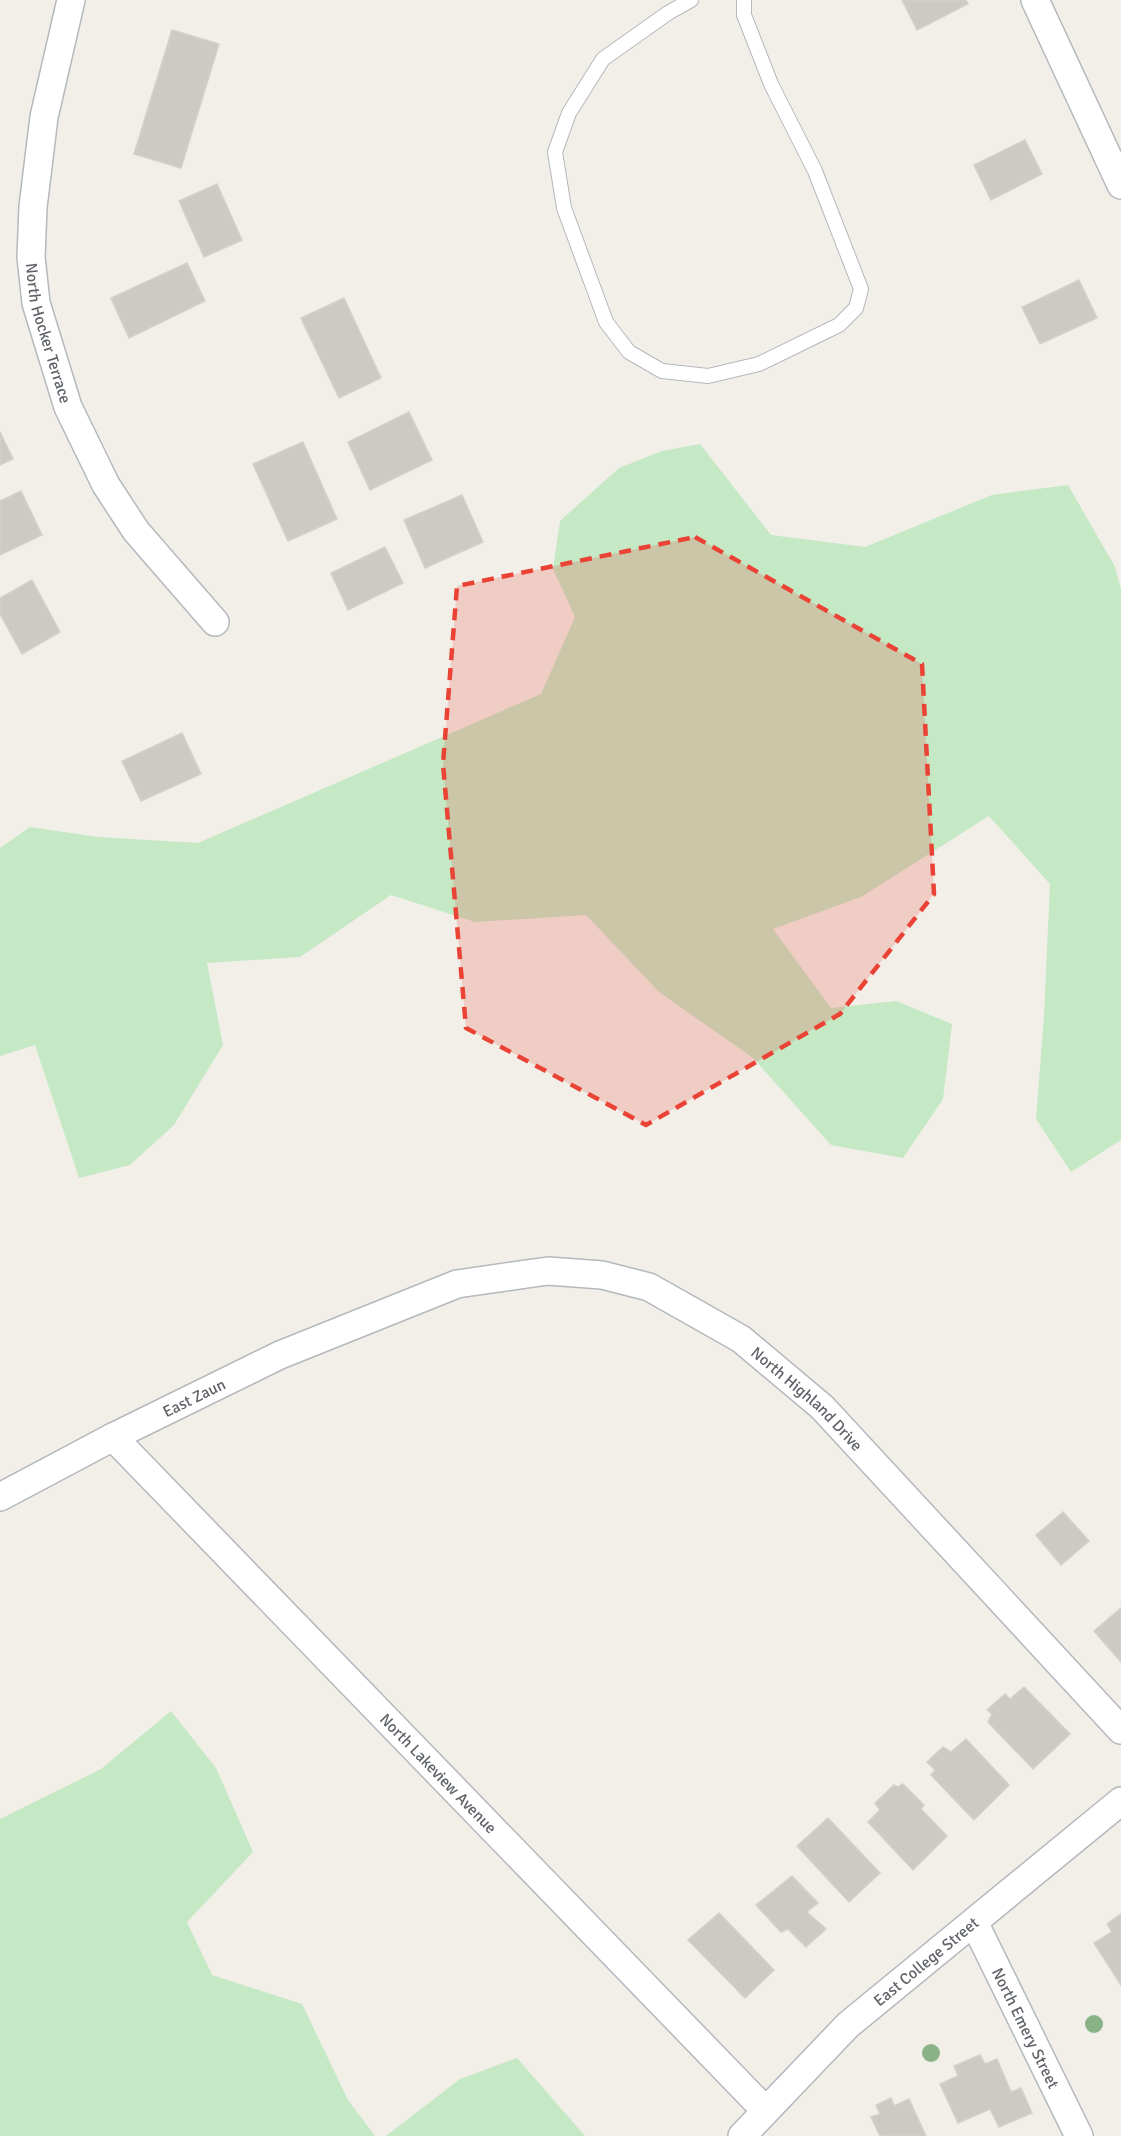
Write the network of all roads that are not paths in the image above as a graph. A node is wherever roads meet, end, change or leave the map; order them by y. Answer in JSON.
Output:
{"nodes":[{"id":1,"x":71,"y":0,"type":"edge"},
{"id":2,"x":691,"y":0,"type":"edge"},
{"id":3,"x":744,"y":0,"type":"edge"},
{"id":4,"x":1035,"y":0,"type":"edge"},
{"id":5,"x":1121,"y":185,"type":"edge"},
{"id":6,"x":215,"y":622,"type":"dead end"},
{"id":7,"x":393,"y":1310,"type":"joint"},
{"id":8,"x":113,"y":1437,"type":"junction"},
{"id":9,"x":0,"y":1497,"type":"edge"},
{"id":10,"x":1121,"y":1730,"type":"edge"},
{"id":11,"x":1121,"y":1801,"type":"edge"},
{"id":12,"x":974,"y":1922,"type":"junction"},
{"id":13,"x":765,"y":2110,"type":"junction"},
{"id":14,"x":742,"y":2136,"type":"edge"},
{"id":15,"x":1079,"y":2136,"type":"edge"}],
"edges":[{"from":1,"to":6,"type":"street","name":"North Hocker Terrace"},
{"from":2,"to":3,"type":"lane"},
{"from":4,"to":5,"type":"street"},
{"from":7,"to":8,"type":"street","name":"East Zaun"},
{"from":7,"to":10,"type":"street","name":"North Highland Drive"},
{"from":8,"to":9,"type":"street","name":"East Zaun"},
{"from":8,"to":13,"type":"street","name":"North Lakeview Avenue"},
{"from":11,"to":12,"type":"street","name":"East College Street"},
{"from":12,"to":13,"type":"street","name":"East College Street"},
{"from":12,"to":15,"type":"street","name":"North Emery Street"},
{"from":13,"to":14,"type":"street","name":"East College Street"}]}
